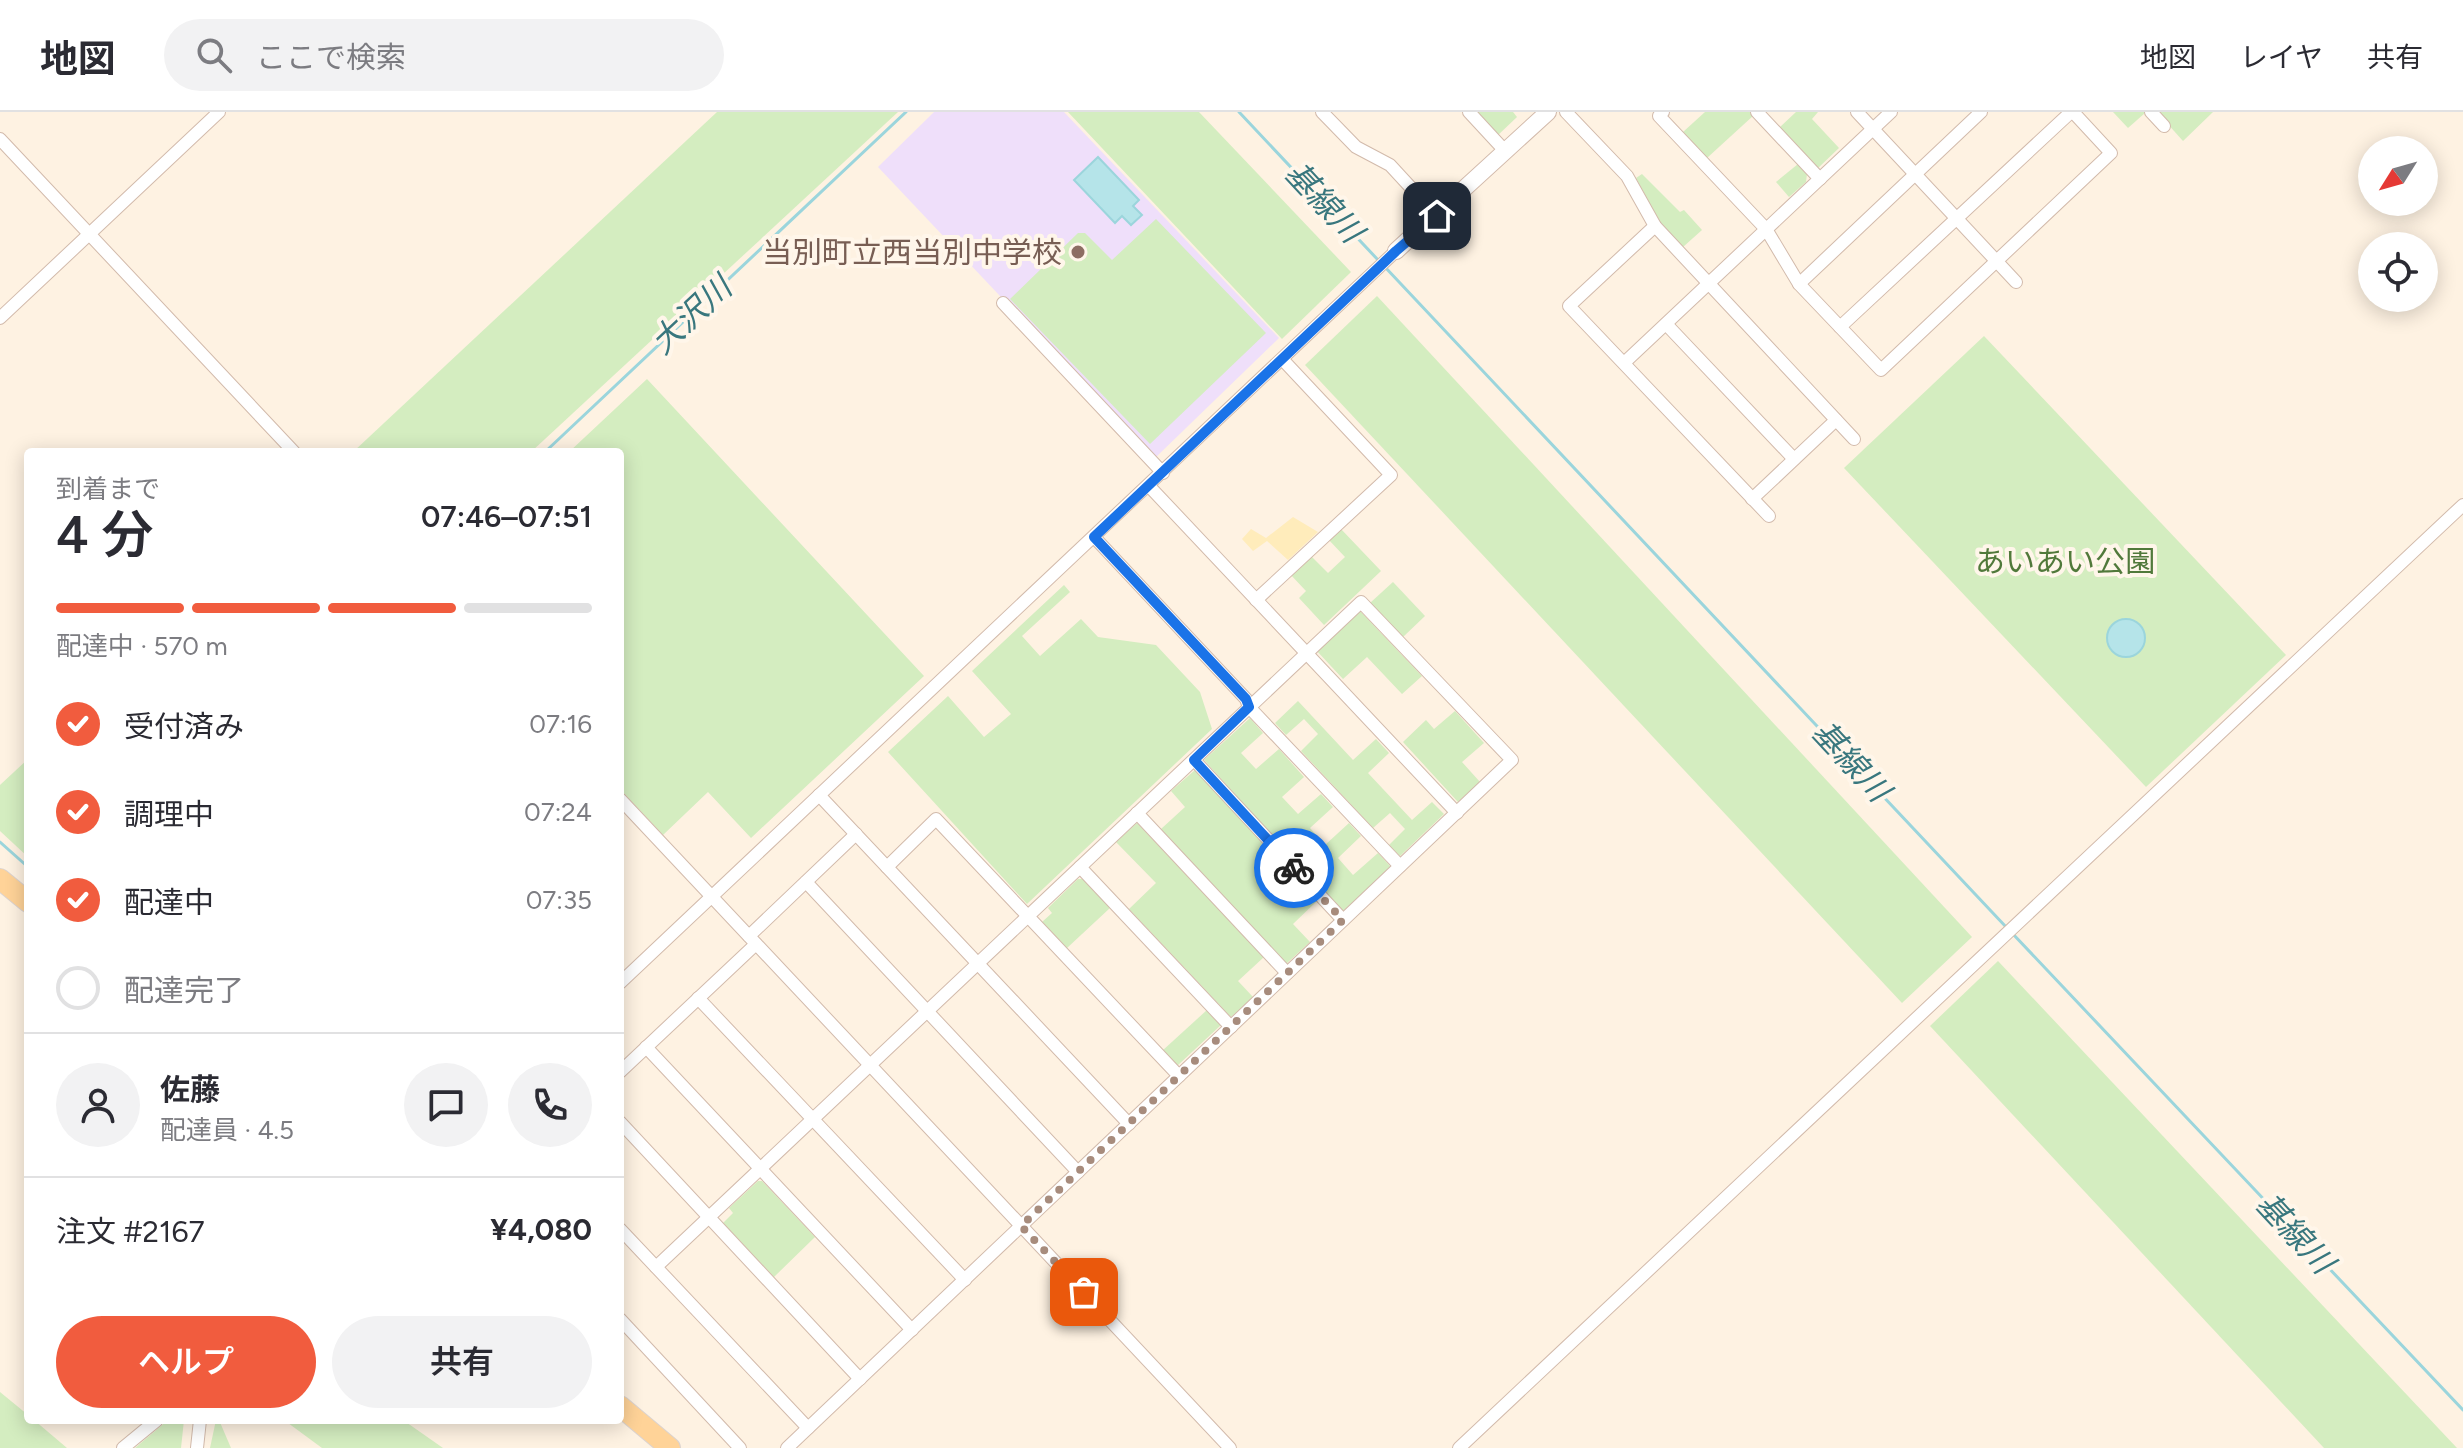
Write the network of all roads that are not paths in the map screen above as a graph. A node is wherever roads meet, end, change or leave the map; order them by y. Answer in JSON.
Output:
{"nodes":[{"id":1,"x":219,"y":112,"type":"edge"},
{"id":2,"x":1322,"y":112,"type":"edge"},
{"id":3,"x":1469,"y":112,"type":"edge"},
{"id":4,"x":1548,"y":112,"type":"edge"},
{"id":5,"x":1566,"y":112,"type":"edge"},
{"id":6,"x":1663,"y":112,"type":"edge"},
{"id":7,"x":1757,"y":112,"type":"edge"},
{"id":8,"x":1857,"y":112,"type":"edge"},
{"id":9,"x":1891,"y":112,"type":"edge"},
{"id":10,"x":1981,"y":112,"type":"edge"},
{"id":11,"x":2072,"y":112,"type":"edge"},
{"id":12,"x":2151,"y":112,"type":"edge"},
{"id":13,"x":2164,"y":126,"type":"dead end"},
{"id":14,"x":1872,"y":129,"type":"junction"},
{"id":15,"x":0,"y":139,"type":"edge"},
{"id":16,"x":1506,"y":152,"type":"junction"},
{"id":17,"x":1915,"y":174,"type":"junction"},
{"id":18,"x":1820,"y":179,"type":"junction"},
{"id":19,"x":1437,"y":216,"type":"junction"},
{"id":20,"x":1956,"y":219,"type":"junction"},
{"id":21,"x":1655,"y":226,"type":"junction"},
{"id":22,"x":1766,"y":229,"type":"junction"},
{"id":23,"x":89,"y":234,"type":"junction"},
{"id":24,"x":1396,"y":251,"type":"joint"},
{"id":25,"x":1997,"y":261,"type":"junction"},
{"id":26,"x":2016,"y":282,"type":"dead end"},
{"id":27,"x":1709,"y":283,"type":"junction"},
{"id":28,"x":1799,"y":284,"type":"junction"},
{"id":29,"x":1003,"y":303,"type":"dead end"},
{"id":30,"x":0,"y":318,"type":"edge"},
{"id":31,"x":1666,"y":324,"type":"junction"},
{"id":32,"x":1840,"y":327,"type":"junction"},
{"id":33,"x":1283,"y":360,"type":"junction"},
{"id":34,"x":1624,"y":363,"type":"junction"},
{"id":35,"x":1836,"y":420,"type":"junction"},
{"id":36,"x":1854,"y":439,"type":"dead end"},
{"id":37,"x":290,"y":448,"type":"edge"},
{"id":38,"x":1794,"y":459,"type":"junction"},
{"id":39,"x":1163,"y":473,"type":"junction"},
{"id":40,"x":1149,"y":486,"type":"junction"},
{"id":41,"x":1752,"y":499,"type":"junction"},
{"id":42,"x":2463,"y":505,"type":"edge"},
{"id":43,"x":1769,"y":516,"type":"dead end"},
{"id":44,"x":1094,"y":537,"type":"junction"},
{"id":45,"x":1256,"y":600,"type":"junction"},
{"id":46,"x":1307,"y":653,"type":"junction"},
{"id":47,"x":1249,"y":707,"type":"junction"},
{"id":48,"x":1194,"y":760,"type":"junction"},
{"id":49,"x":819,"y":795,"type":"junction"},
{"id":50,"x":624,"y":803,"type":"edge"},
{"id":51,"x":1137,"y":813,"type":"junction"},
{"id":52,"x":1457,"y":813,"type":"junction"},
{"id":53,"x":856,"y":834,"type":"junction"},
{"id":54,"x":1400,"y":866,"type":"junction"},
{"id":55,"x":887,"y":867,"type":"junction"},
{"id":56,"x":1080,"y":867,"type":"junction"},
{"id":57,"x":0,"y":879,"type":"edge"},
{"id":58,"x":806,"y":882,"type":"junction"},
{"id":59,"x":712,"y":896,"type":"junction"},
{"id":60,"x":24,"y":899,"type":"edge"},
{"id":61,"x":1027,"y":917,"type":"junction"},
{"id":62,"x":1343,"y":920,"type":"junction"},
{"id":63,"x":753,"y":940,"type":"junction"},
{"id":64,"x":978,"y":964,"type":"junction"},
{"id":65,"x":1287,"y":973,"type":"junction"},
{"id":66,"x":624,"y":979,"type":"edge"},
{"id":67,"x":698,"y":998,"type":"junction"},
{"id":68,"x":927,"y":1011,"type":"junction"},
{"id":69,"x":1231,"y":1027,"type":"junction"},
{"id":70,"x":646,"y":1047,"type":"junction"},
{"id":71,"x":870,"y":1065,"type":"junction"},
{"id":72,"x":624,"y":1068,"type":"edge"},
{"id":73,"x":1179,"y":1076,"type":"junction"},
{"id":74,"x":812,"y":1120,"type":"junction"},
{"id":75,"x":1129,"y":1124,"type":"junction"},
{"id":76,"x":624,"y":1126,"type":"edge"},
{"id":77,"x":761,"y":1169,"type":"junction"},
{"id":78,"x":1078,"y":1172,"type":"junction"},
{"id":79,"x":709,"y":1218,"type":"junction"},
{"id":80,"x":1021,"y":1226,"type":"junction"},
{"id":81,"x":624,"y":1233,"type":"edge"},
{"id":82,"x":656,"y":1267,"type":"junction"},
{"id":83,"x":965,"y":1280,"type":"junction"},
{"id":84,"x":624,"y":1323,"type":"edge"},
{"id":85,"x":912,"y":1330,"type":"junction"},
{"id":86,"x":860,"y":1379,"type":"junction"},
{"id":87,"x":624,"y":1409,"type":"edge"},
{"id":88,"x":152,"y":1424,"type":"edge"},
{"id":89,"x":200,"y":1424,"type":"edge"},
{"id":90,"x":808,"y":1428,"type":"junction"},
{"id":91,"x":123,"y":1448,"type":"edge"},
{"id":92,"x":197,"y":1448,"type":"edge"},
{"id":93,"x":670,"y":1448,"type":"edge"},
{"id":94,"x":740,"y":1448,"type":"edge"},
{"id":95,"x":787,"y":1448,"type":"edge"},
{"id":96,"x":1230,"y":1448,"type":"edge"},
{"id":97,"x":1459,"y":1448,"type":"edge"}],
"edges":[{"from":1,"to":23,"type":"street"},
{"from":2,"to":19,"type":"street"},
{"from":3,"to":16,"type":"street"},
{"from":4,"to":16,"type":"street"},
{"from":5,"to":21,"type":"street"},
{"from":6,"to":22,"type":"street"},
{"from":7,"to":18,"type":"street"},
{"from":8,"to":14,"type":"street"},
{"from":9,"to":14,"type":"street"},
{"from":10,"to":17,"type":"street"},
{"from":11,"to":20,"type":"street"},
{"from":11,"to":25,"type":"street"},
{"from":12,"to":13,"type":"street"},
{"from":14,"to":17,"type":"street"},
{"from":14,"to":18,"type":"street"},
{"from":15,"to":23,"type":"street"},
{"from":16,"to":19,"type":"street"},
{"from":17,"to":20,"type":"street"},
{"from":17,"to":28,"type":"street"},
{"from":18,"to":22,"type":"street"},
{"from":19,"to":24,"type":"street"},
{"from":20,"to":25,"type":"street"},
{"from":20,"to":32,"type":"street"},
{"from":21,"to":27,"type":"street"},
{"from":21,"to":34,"type":"street"},
{"from":22,"to":27,"type":"street"},
{"from":22,"to":28,"type":"street"},
{"from":23,"to":30,"type":"street"},
{"from":23,"to":37,"type":"street"},
{"from":24,"to":33,"type":"street"},
{"from":25,"to":26,"type":"street"},
{"from":25,"to":32,"type":"street"},
{"from":27,"to":31,"type":"street"},
{"from":27,"to":35,"type":"street"},
{"from":28,"to":32,"type":"street"},
{"from":29,"to":39,"type":"street"},
{"from":31,"to":34,"type":"street"},
{"from":31,"to":38,"type":"street"},
{"from":33,"to":39,"type":"street"},
{"from":33,"to":45,"type":"street"},
{"from":34,"to":41,"type":"street"},
{"from":35,"to":36,"type":"street"},
{"from":35,"to":38,"type":"street"},
{"from":38,"to":41,"type":"street"},
{"from":39,"to":40,"type":"street"},
{"from":40,"to":44,"type":"street"},
{"from":40,"to":45,"type":"street"},
{"from":41,"to":43,"type":"street"},
{"from":42,"to":97,"type":"street"},
{"from":44,"to":47,"type":"street"},
{"from":44,"to":49,"type":"street"},
{"from":45,"to":46,"type":"street"},
{"from":46,"to":47,"type":"street"},
{"from":46,"to":52,"type":"street"},
{"from":46,"to":52,"type":"street"},
{"from":47,"to":48,"type":"street"},
{"from":47,"to":54,"type":"street"},
{"from":48,"to":51,"type":"street"},
{"from":48,"to":62,"type":"street"},
{"from":49,"to":53,"type":"street"},
{"from":49,"to":59,"type":"street"},
{"from":50,"to":59,"type":"street"},
{"from":51,"to":56,"type":"street"},
{"from":51,"to":65,"type":"street"},
{"from":52,"to":54,"type":"street"},
{"from":53,"to":55,"type":"street"},
{"from":53,"to":58,"type":"street"},
{"from":54,"to":62,"type":"street"},
{"from":55,"to":61,"type":"street"},
{"from":55,"to":64,"type":"street"},
{"from":56,"to":61,"type":"street"},
{"from":56,"to":69,"type":"street"},
{"from":57,"to":60,"type":"main road"},
{"from":58,"to":63,"type":"street"},
{"from":58,"to":68,"type":"street"},
{"from":59,"to":63,"type":"street"},
{"from":59,"to":66,"type":"street"},
{"from":61,"to":64,"type":"street"},
{"from":61,"to":73,"type":"street"},
{"from":62,"to":65,"type":"street"},
{"from":63,"to":67,"type":"street"},
{"from":63,"to":71,"type":"street"},
{"from":64,"to":68,"type":"street"},
{"from":64,"to":75,"type":"street"},
{"from":65,"to":69,"type":"street"},
{"from":67,"to":70,"type":"street"},
{"from":67,"to":74,"type":"street"},
{"from":68,"to":71,"type":"street"},
{"from":68,"to":78,"type":"street"},
{"from":69,"to":73,"type":"street"},
{"from":70,"to":72,"type":"street"},
{"from":70,"to":77,"type":"street"},
{"from":71,"to":74,"type":"street"},
{"from":71,"to":80,"type":"street"},
{"from":73,"to":75,"type":"street"},
{"from":74,"to":77,"type":"street"},
{"from":74,"to":83,"type":"street"},
{"from":75,"to":78,"type":"street"},
{"from":76,"to":79,"type":"street"},
{"from":77,"to":79,"type":"street"},
{"from":77,"to":85,"type":"street"},
{"from":78,"to":80,"type":"street"},
{"from":79,"to":82,"type":"street"},
{"from":79,"to":86,"type":"street"},
{"from":80,"to":83,"type":"street"},
{"from":80,"to":96,"type":"street"},
{"from":81,"to":82,"type":"street"},
{"from":82,"to":90,"type":"street"},
{"from":83,"to":85,"type":"street"},
{"from":84,"to":94,"type":"street"},
{"from":85,"to":86,"type":"street"},
{"from":86,"to":90,"type":"street"},
{"from":87,"to":93,"type":"main road"},
{"from":88,"to":91,"type":"street"},
{"from":89,"to":92,"type":"street"},
{"from":90,"to":95,"type":"street"}]}
